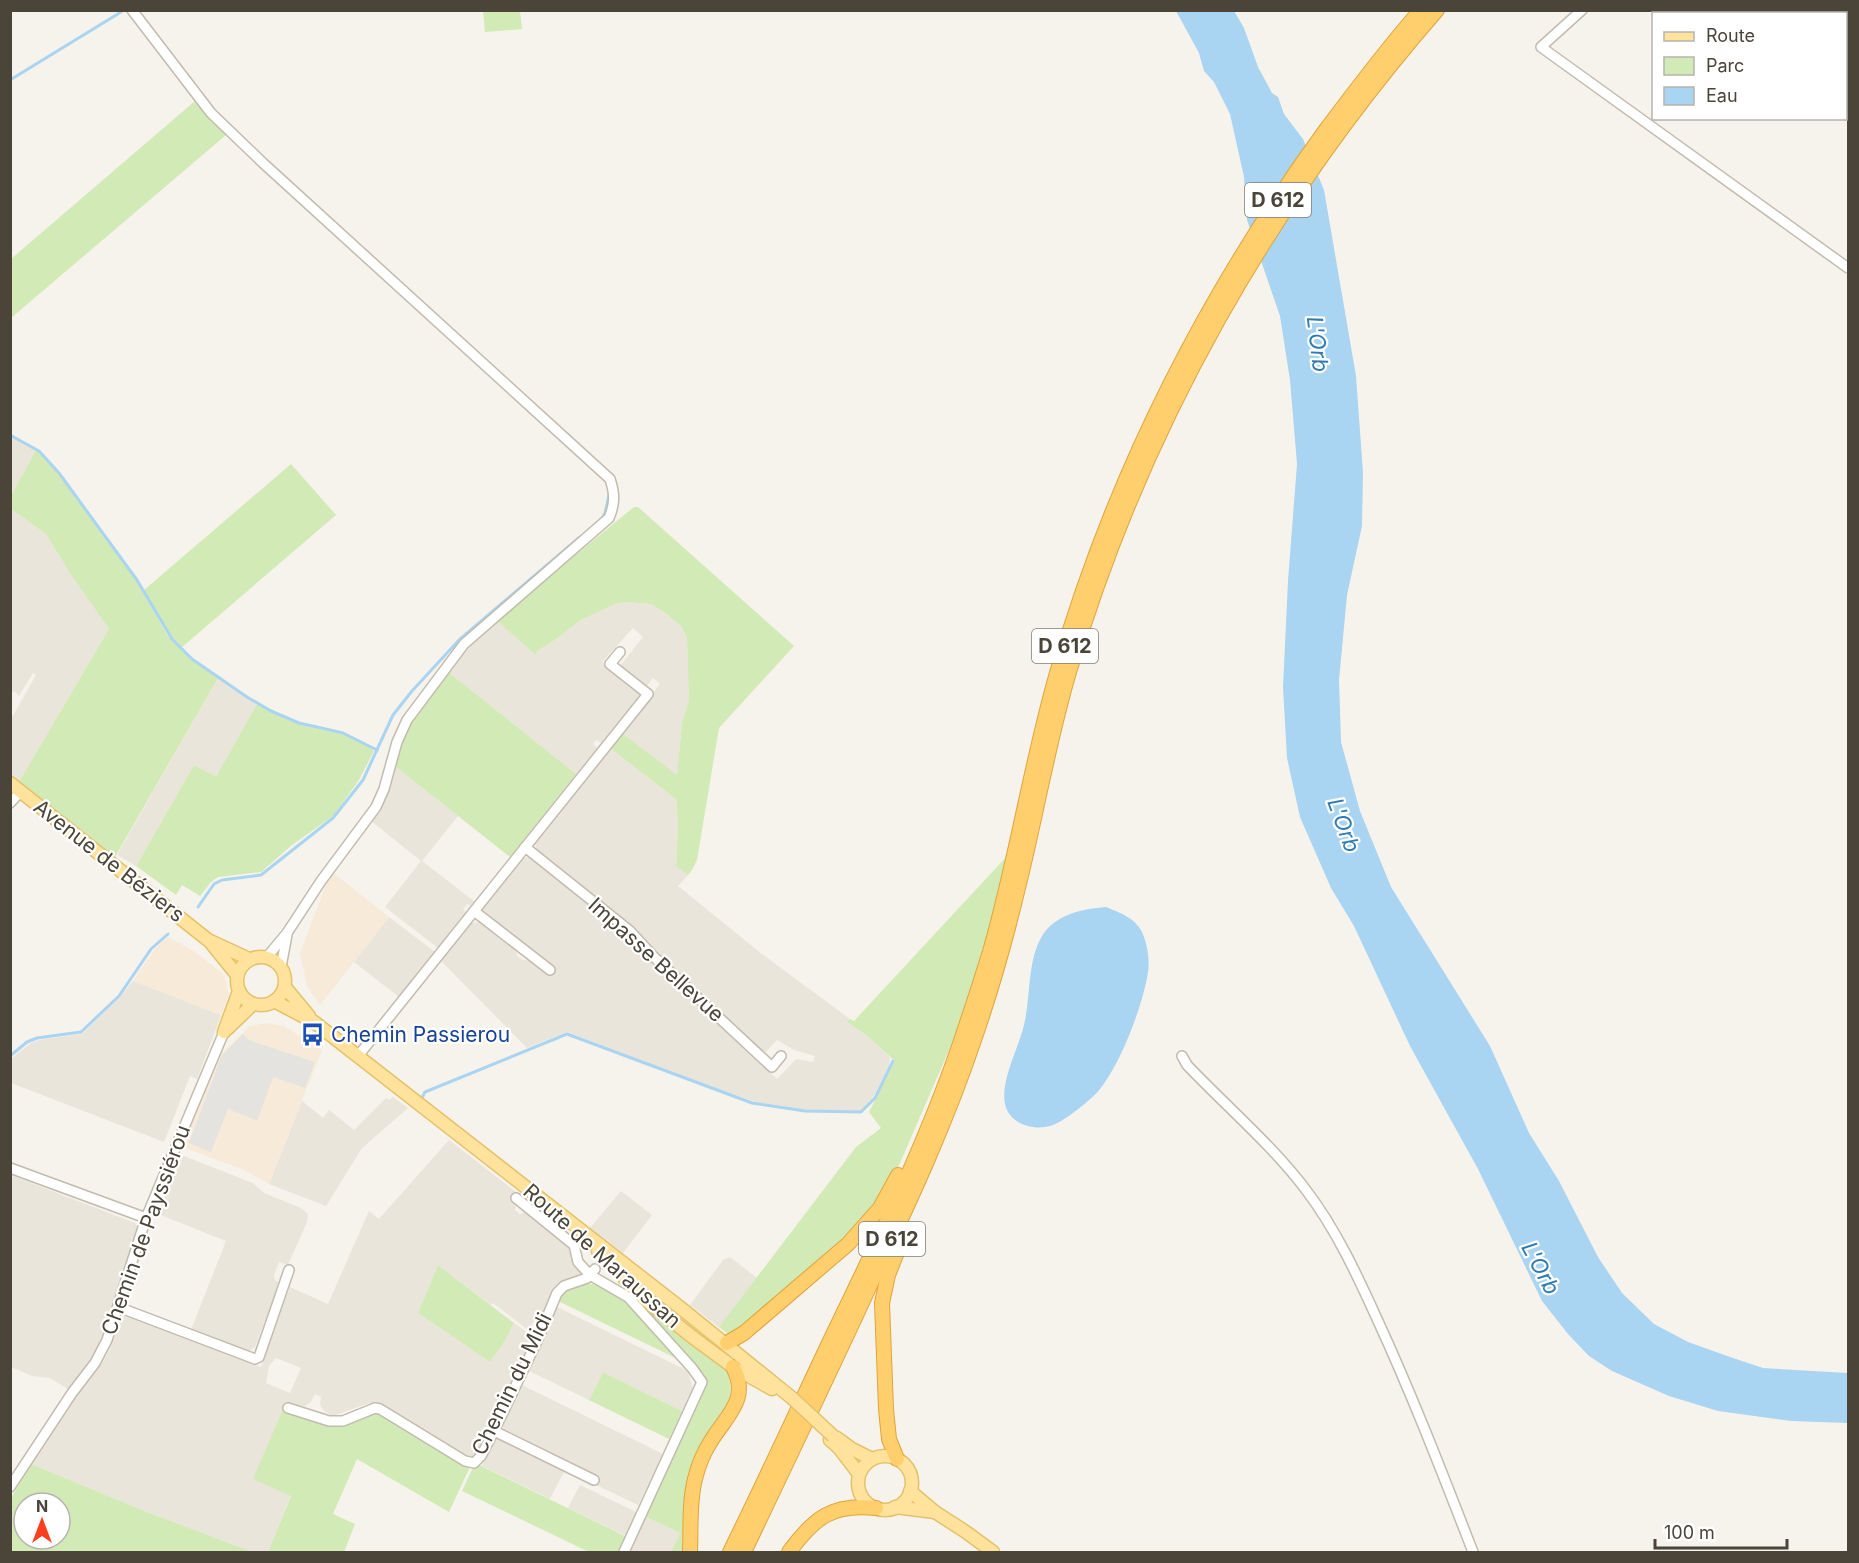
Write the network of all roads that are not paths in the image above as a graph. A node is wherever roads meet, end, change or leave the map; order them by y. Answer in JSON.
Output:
{"nodes":[{"id":1,"x":132,"y":10,"type":"edge"},
{"id":2,"x":1421,"y":10,"type":"edge"},
{"id":3,"x":1437,"y":10,"type":"edge"},
{"id":4,"x":1582,"y":10,"type":"edge"},
{"id":5,"x":1337,"y":124,"type":"junction"},
{"id":6,"x":1848,"y":268,"type":"edge"},
{"id":7,"x":1231,"y":284,"type":"junction"},
{"id":8,"x":620,"y":652,"type":"dead end"},
{"id":9,"x":16,"y":787,"type":"edge"},
{"id":10,"x":10,"y":803,"type":"edge"},
{"id":11,"x":525,"y":847,"type":"junction"},
{"id":12,"x":474,"y":911,"type":"junction"},
{"id":13,"x":287,"y":933,"type":"junction"},
{"id":14,"x":208,"y":940,"type":"junction"},
{"id":15,"x":267,"y":957,"type":"junction"},
{"id":16,"x":249,"y":959,"type":"junction"},
{"id":17,"x":281,"y":967,"type":"junction"},
{"id":18,"x":550,"y":970,"type":"dead end"},
{"id":19,"x":237,"y":975,"type":"junction"},
{"id":20,"x":285,"y":987,"type":"junction"},
{"id":21,"x":239,"y":991,"type":"junction"},
{"id":22,"x":274,"y":1001,"type":"junction"},
{"id":23,"x":254,"y":1004,"type":"junction"},
{"id":24,"x":314,"y":1022,"type":"junction"},
{"id":25,"x":224,"y":1032,"type":"junction"},
{"id":26,"x":358,"y":1056,"type":"junction"},
{"id":27,"x":781,"y":1056,"type":"dead end"},
{"id":28,"x":1182,"y":1056,"type":"dead end"},
{"id":29,"x":937,"y":1106,"type":"junction"},
{"id":30,"x":946,"y":1118,"type":"junction"},
{"id":31,"x":10,"y":1168,"type":"edge"},
{"id":32,"x":518,"y":1182,"type":"junction"},
{"id":33,"x":516,"y":1198,"type":"dead end"},
{"id":34,"x":146,"y":1218,"type":"junction"},
{"id":35,"x":598,"y":1251,"type":"junction"},
{"id":36,"x":610,"y":1263,"type":"junction"},
{"id":37,"x":289,"y":1270,"type":"dead end"},
{"id":38,"x":593,"y":1272,"type":"junction"},
{"id":39,"x":118,"y":1307,"type":"junction"},
{"id":40,"x":727,"y":1343,"type":"junction"},
{"id":41,"x":733,"y":1367,"type":"junction"},
{"id":42,"x":790,"y":1401,"type":"junction"},
{"id":43,"x":288,"y":1408,"type":"dead end"},
{"id":44,"x":494,"y":1431,"type":"junction"},
{"id":45,"x":832,"y":1438,"type":"junction"},
{"id":46,"x":872,"y":1459,"type":"junction"},
{"id":47,"x":897,"y":1459,"type":"junction"},
{"id":48,"x":859,"y":1474,"type":"junction"},
{"id":49,"x":594,"y":1480,"type":"dead end"},
{"id":50,"x":11,"y":1486,"type":"edge"},
{"id":51,"x":910,"y":1491,"type":"junction"},
{"id":52,"x":896,"y":1507,"type":"junction"},
{"id":53,"x":876,"y":1508,"type":"junction"},
{"id":54,"x":935,"y":1512,"type":"junction"},
{"id":55,"x":624,"y":1552,"type":"edge"},
{"id":56,"x":690,"y":1552,"type":"edge"},
{"id":57,"x":730,"y":1552,"type":"edge"},
{"id":58,"x":744,"y":1552,"type":"edge"},
{"id":59,"x":789,"y":1552,"type":"edge"},
{"id":60,"x":993,"y":1552,"type":"edge"},
{"id":61,"x":1473,"y":1552,"type":"edge"}],
"edges":[{"from":1,"to":13,"type":"street"},
{"from":2,"to":5,"type":"highway","number":"D 612"},
{"from":3,"to":5,"type":"highway","number":"D 612"},
{"from":4,"to":6,"type":"street"},
{"from":5,"to":7,"type":"highway","number":"D 612"},
{"from":7,"to":29,"type":"highway","number":"D 612"},
{"from":7,"to":30,"type":"highway","number":"D 612"},
{"from":8,"to":11,"type":"street"},
{"from":9,"to":10,"type":"street"},
{"from":9,"to":14,"type":"main road","name":"Avenue de Béziers"},
{"from":11,"to":12,"type":"street"},
{"from":11,"to":27,"type":"street","name":"Impasse Bellevue"},
{"from":12,"to":18,"type":"street"},
{"from":12,"to":26,"type":"street"},
{"from":13,"to":15,"type":"street"},
{"from":13,"to":17,"type":"street"},
{"from":14,"to":16,"type":"main road","name":"Avenue de Béziers"},
{"from":14,"to":19,"type":"main road","name":"Avenue de Béziers"},
{"from":15,"to":16,"type":"main road"},
{"from":15,"to":17,"type":"main road"},
{"from":16,"to":19,"type":"main road"},
{"from":17,"to":20,"type":"main road"},
{"from":19,"to":21,"type":"main road"},
{"from":20,"to":22,"type":"main road"},
{"from":20,"to":24,"type":"main road"},
{"from":21,"to":23,"type":"main road"},
{"from":21,"to":25,"type":"main road","name":"Chemin de Payssiérou"},
{"from":22,"to":23,"type":"main road"},
{"from":22,"to":24,"type":"main road"},
{"from":23,"to":25,"type":"main road","name":"Chemin de Payssiérou"},
{"from":24,"to":26,"type":"main road"},
{"from":25,"to":34,"type":"street","name":"Chemin de Payssiérou"},
{"from":26,"to":32,"type":"main road"},
{"from":28,"to":61,"type":"street"},
{"from":29,"to":40,"type":"highway"},
{"from":29,"to":57,"type":"highway","number":"D 612"},
{"from":30,"to":47,"type":"highway"},
{"from":30,"to":58,"type":"highway","number":"D 612"},
{"from":31,"to":34,"type":"street"},
{"from":32,"to":35,"type":"main road","name":"Route de Maraussan"},
{"from":32,"to":40,"type":"main road","name":"Route de Maraussan"},
{"from":33,"to":38,"type":"street"},
{"from":34,"to":39,"type":"street","name":"Chemin de Payssiérou"},
{"from":35,"to":36,"type":"main road","name":"Route de Maraussan"},
{"from":35,"to":38,"type":"street"},
{"from":36,"to":38,"type":"street","name":"Chemin du Midi"},
{"from":36,"to":41,"type":"main road","name":"Route de Maraussan"},
{"from":37,"to":39,"type":"street"},
{"from":38,"to":44,"type":"street","name":"Chemin du Midi"},
{"from":38,"to":55,"type":"street"},
{"from":39,"to":50,"type":"street","name":"Chemin de Payssiérou"},
{"from":40,"to":42,"type":"main road","name":"Route de Maraussan"},
{"from":41,"to":42,"type":"main road","name":"Route de Maraussan"},
{"from":41,"to":56,"type":"highway"},
{"from":42,"to":45,"type":"main road","name":"Route de Maraussan","bridge":true},
{"from":43,"to":44,"type":"street","name":"Chemin du Midi"},
{"from":44,"to":49,"type":"street"},
{"from":45,"to":46,"type":"main road","name":"Route de Maraussan"},
{"from":45,"to":48,"type":"main road","name":"Route de Maraussan"},
{"from":46,"to":47,"type":"main road"},
{"from":46,"to":48,"type":"main road"},
{"from":47,"to":51,"type":"main road"},
{"from":48,"to":53,"type":"main road"},
{"from":51,"to":52,"type":"main road"},
{"from":51,"to":54,"type":"main road"},
{"from":52,"to":53,"type":"main road"},
{"from":52,"to":54,"type":"main road"},
{"from":53,"to":59,"type":"highway"},
{"from":54,"to":60,"type":"main road"}]}
